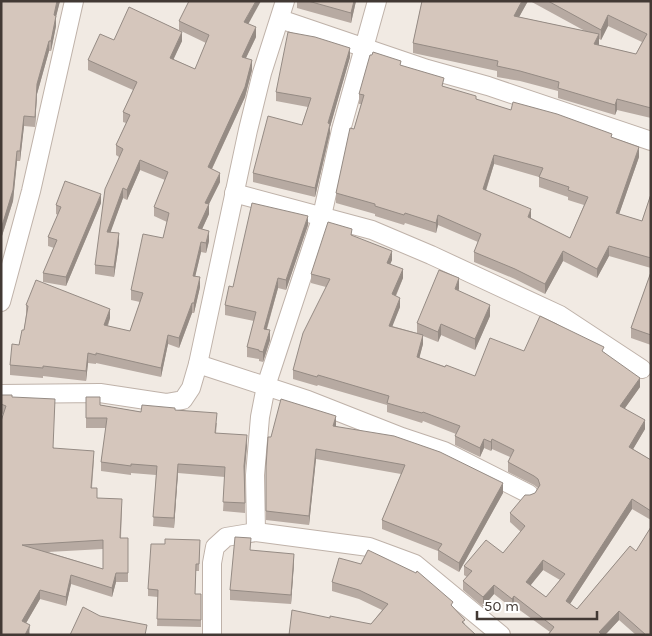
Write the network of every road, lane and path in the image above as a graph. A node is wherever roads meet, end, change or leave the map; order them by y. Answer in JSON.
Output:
{"nodes":[{"id":1,"x":74,"y":1,"type":"edge"},
{"id":2,"x":285,"y":1,"type":"edge"},
{"id":3,"x":377,"y":1,"type":"edge"},
{"id":4,"x":280,"y":19,"type":"junction"},
{"id":5,"x":364,"y":48,"type":"junction"},
{"id":6,"x":651,"y":141,"type":"edge"},
{"id":7,"x":234,"y":193,"type":"junction"},
{"id":8,"x":322,"y":216,"type":"junction"},
{"id":9,"x":1,"y":302,"type":"edge"},
{"id":10,"x":198,"y":364,"type":"junction"},
{"id":11,"x":642,"y":369,"type":"dead end"},
{"id":12,"x":266,"y":386,"type":"junction"},
{"id":13,"x":1,"y":394,"type":"edge"},
{"id":14,"x":529,"y":494,"type":"edge"},
{"id":15,"x":256,"y":532,"type":"junction"},
{"id":16,"x":212,"y":635,"type":"edge"},
{"id":17,"x":501,"y":635,"type":"edge"}],
"edges":[{"from":1,"to":9,"type":"street"},
{"from":2,"to":4,"type":"street"},
{"from":3,"to":5,"type":"street"},
{"from":4,"to":5,"type":"street"},
{"from":4,"to":7,"type":"street"},
{"from":5,"to":6,"type":"street"},
{"from":5,"to":8,"type":"street"},
{"from":7,"to":8,"type":"street"},
{"from":7,"to":10,"type":"street"},
{"from":8,"to":11,"type":"street"},
{"from":8,"to":12,"type":"street"},
{"from":10,"to":12,"type":"street"},
{"from":10,"to":13,"type":"street"},
{"from":12,"to":14,"type":"street"},
{"from":12,"to":15,"type":"street"},
{"from":15,"to":16,"type":"street"},
{"from":15,"to":17,"type":"street"}]}
